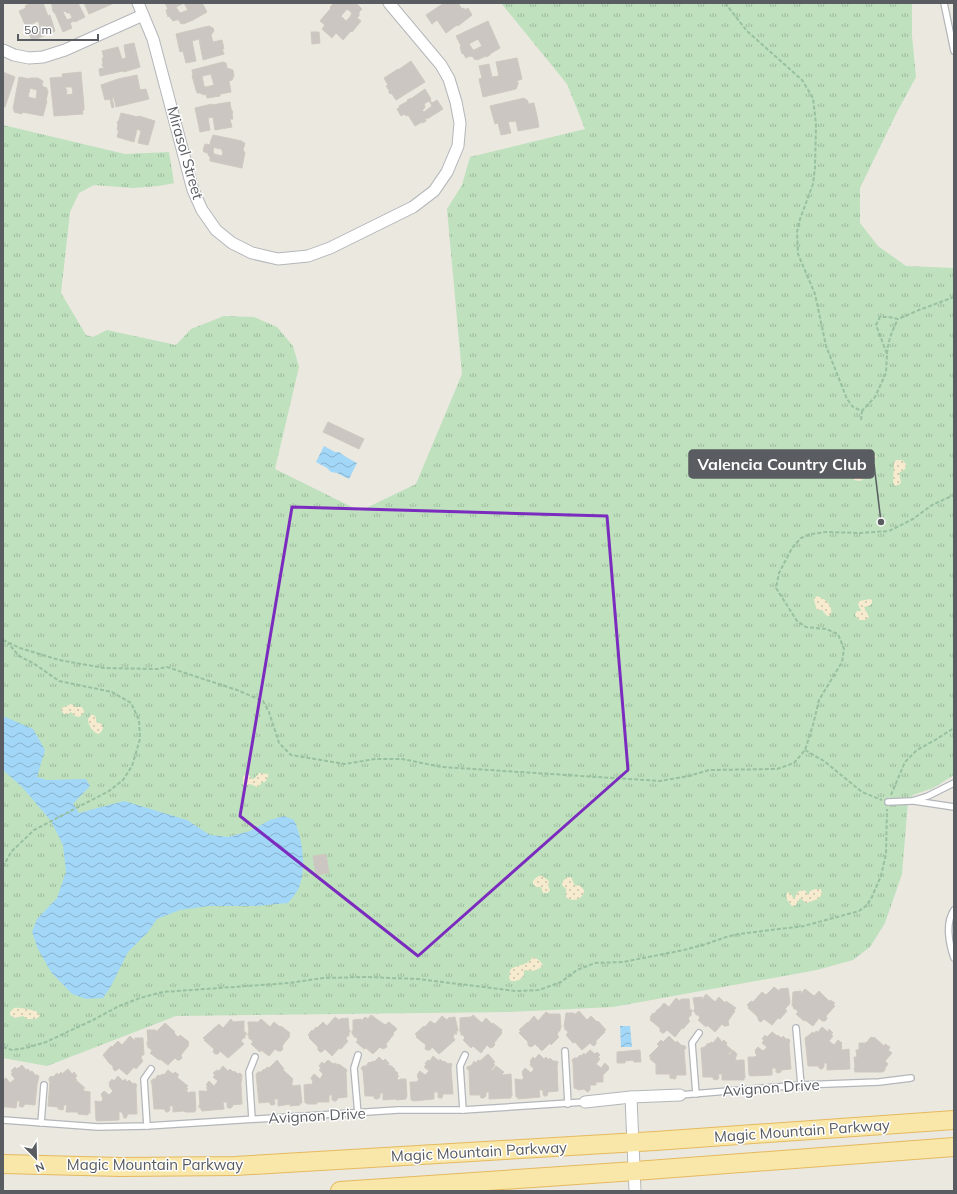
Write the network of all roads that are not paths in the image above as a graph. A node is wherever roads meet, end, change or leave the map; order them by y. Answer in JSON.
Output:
{"nodes":[{"id":1,"x":138,"y":3,"type":"edge"},
{"id":2,"x":389,"y":3,"type":"edge"},
{"id":3,"x":944,"y":3,"type":"edge"},
{"id":4,"x":143,"y":15,"type":"junction"},
{"id":5,"x":3,"y":50,"type":"edge"},
{"id":6,"x":954,"y":51,"type":"edge"},
{"id":7,"x":954,"y":783,"type":"edge"},
{"id":8,"x":912,"y":801,"type":"junction"},
{"id":9,"x":888,"y":802,"type":"road end"},
{"id":10,"x":954,"y":807,"type":"edge"},
{"id":11,"x":954,"y":910,"type":"edge"},
{"id":12,"x":954,"y":958,"type":"edge"},
{"id":13,"x":796,"y":1028,"type":"dead end"},
{"id":14,"x":699,"y":1033,"type":"dead end"},
{"id":15,"x":566,"y":1051,"type":"dead end"},
{"id":16,"x":358,"y":1055,"type":"dead end"},
{"id":17,"x":465,"y":1055,"type":"dead end"},
{"id":18,"x":255,"y":1057,"type":"dead end"},
{"id":19,"x":151,"y":1069,"type":"dead end"},
{"id":20,"x":911,"y":1078,"type":"dead end"},
{"id":21,"x":44,"y":1085,"type":"dead end"},
{"id":22,"x":801,"y":1085,"type":"junction"},
{"id":23,"x":696,"y":1094,"type":"junction"},
{"id":24,"x":680,"y":1095,"type":"joint"},
{"id":25,"x":631,"y":1097,"type":"junction"},
{"id":26,"x":585,"y":1102,"type":"joint"},
{"id":27,"x":568,"y":1104,"type":"junction"},
{"id":28,"x":462,"y":1110,"type":"junction"},
{"id":29,"x":358,"y":1114,"type":"junction"},
{"id":30,"x":252,"y":1119,"type":"junction"},
{"id":31,"x":3,"y":1120,"type":"edge"},
{"id":32,"x":954,"y":1120,"type":"edge"},
{"id":33,"x":42,"y":1123,"type":"junction"},
{"id":34,"x":147,"y":1126,"type":"junction"},
{"id":35,"x":633,"y":1143,"type":"junction"},
{"id":36,"x":954,"y":1147,"type":"edge"},
{"id":37,"x":3,"y":1164,"type":"edge"},
{"id":38,"x":635,"y":1171,"type":"junction"},
{"id":39,"x":340,"y":1191,"type":"edge"},
{"id":40,"x":635,"y":1191,"type":"edge"}],
"edges":[{"from":1,"to":4,"type":"street","name":"Mirasol Street"},
{"from":2,"to":4,"type":"street","name":"Mirasol Street"},
{"from":3,"to":6,"type":"lane"},
{"from":4,"to":5,"type":"street"},
{"from":7,"to":8,"type":"lane"},
{"from":8,"to":9,"type":"lane"},
{"from":8,"to":10,"type":"lane"},
{"from":11,"to":12,"type":"lane"},
{"from":13,"to":22,"type":"lane"},
{"from":14,"to":23,"type":"lane"},
{"from":15,"to":27,"type":"lane"},
{"from":16,"to":29,"type":"lane"},
{"from":17,"to":28,"type":"lane"},
{"from":18,"to":30,"type":"lane"},
{"from":19,"to":34,"type":"lane"},
{"from":20,"to":22,"type":"lane","name":"Avignon Drive"},
{"from":21,"to":33,"type":"lane"},
{"from":22,"to":23,"type":"lane","name":"Avignon Drive"},
{"from":23,"to":24,"type":"lane","name":"Avignon Drive"},
{"from":24,"to":25,"type":"street","name":"Avignon Drive"},
{"from":25,"to":26,"type":"street","name":"Avignon Drive"},
{"from":25,"to":35,"type":"street"},
{"from":26,"to":27,"type":"lane","name":"Avignon Drive"},
{"from":27,"to":28,"type":"lane","name":"Avignon Drive"},
{"from":28,"to":29,"type":"lane","name":"Avignon Drive"},
{"from":29,"to":30,"type":"lane","name":"Avignon Drive"},
{"from":30,"to":34,"type":"lane","name":"Avignon Drive"},
{"from":31,"to":33,"type":"lane","name":"Avignon Drive"},
{"from":32,"to":35,"type":"main road","name":"Magic Mountain Parkway"},
{"from":33,"to":34,"type":"lane","name":"Avignon Drive"},
{"from":35,"to":37,"type":"main road","name":"Magic Mountain Parkway"},
{"from":35,"to":38,"type":"street"},
{"from":36,"to":38,"type":"main road","name":"Magic Mountain Parkway"},
{"from":38,"to":39,"type":"main road","name":"Magic Mountain Parkway"},
{"from":38,"to":40,"type":"street"}]}
